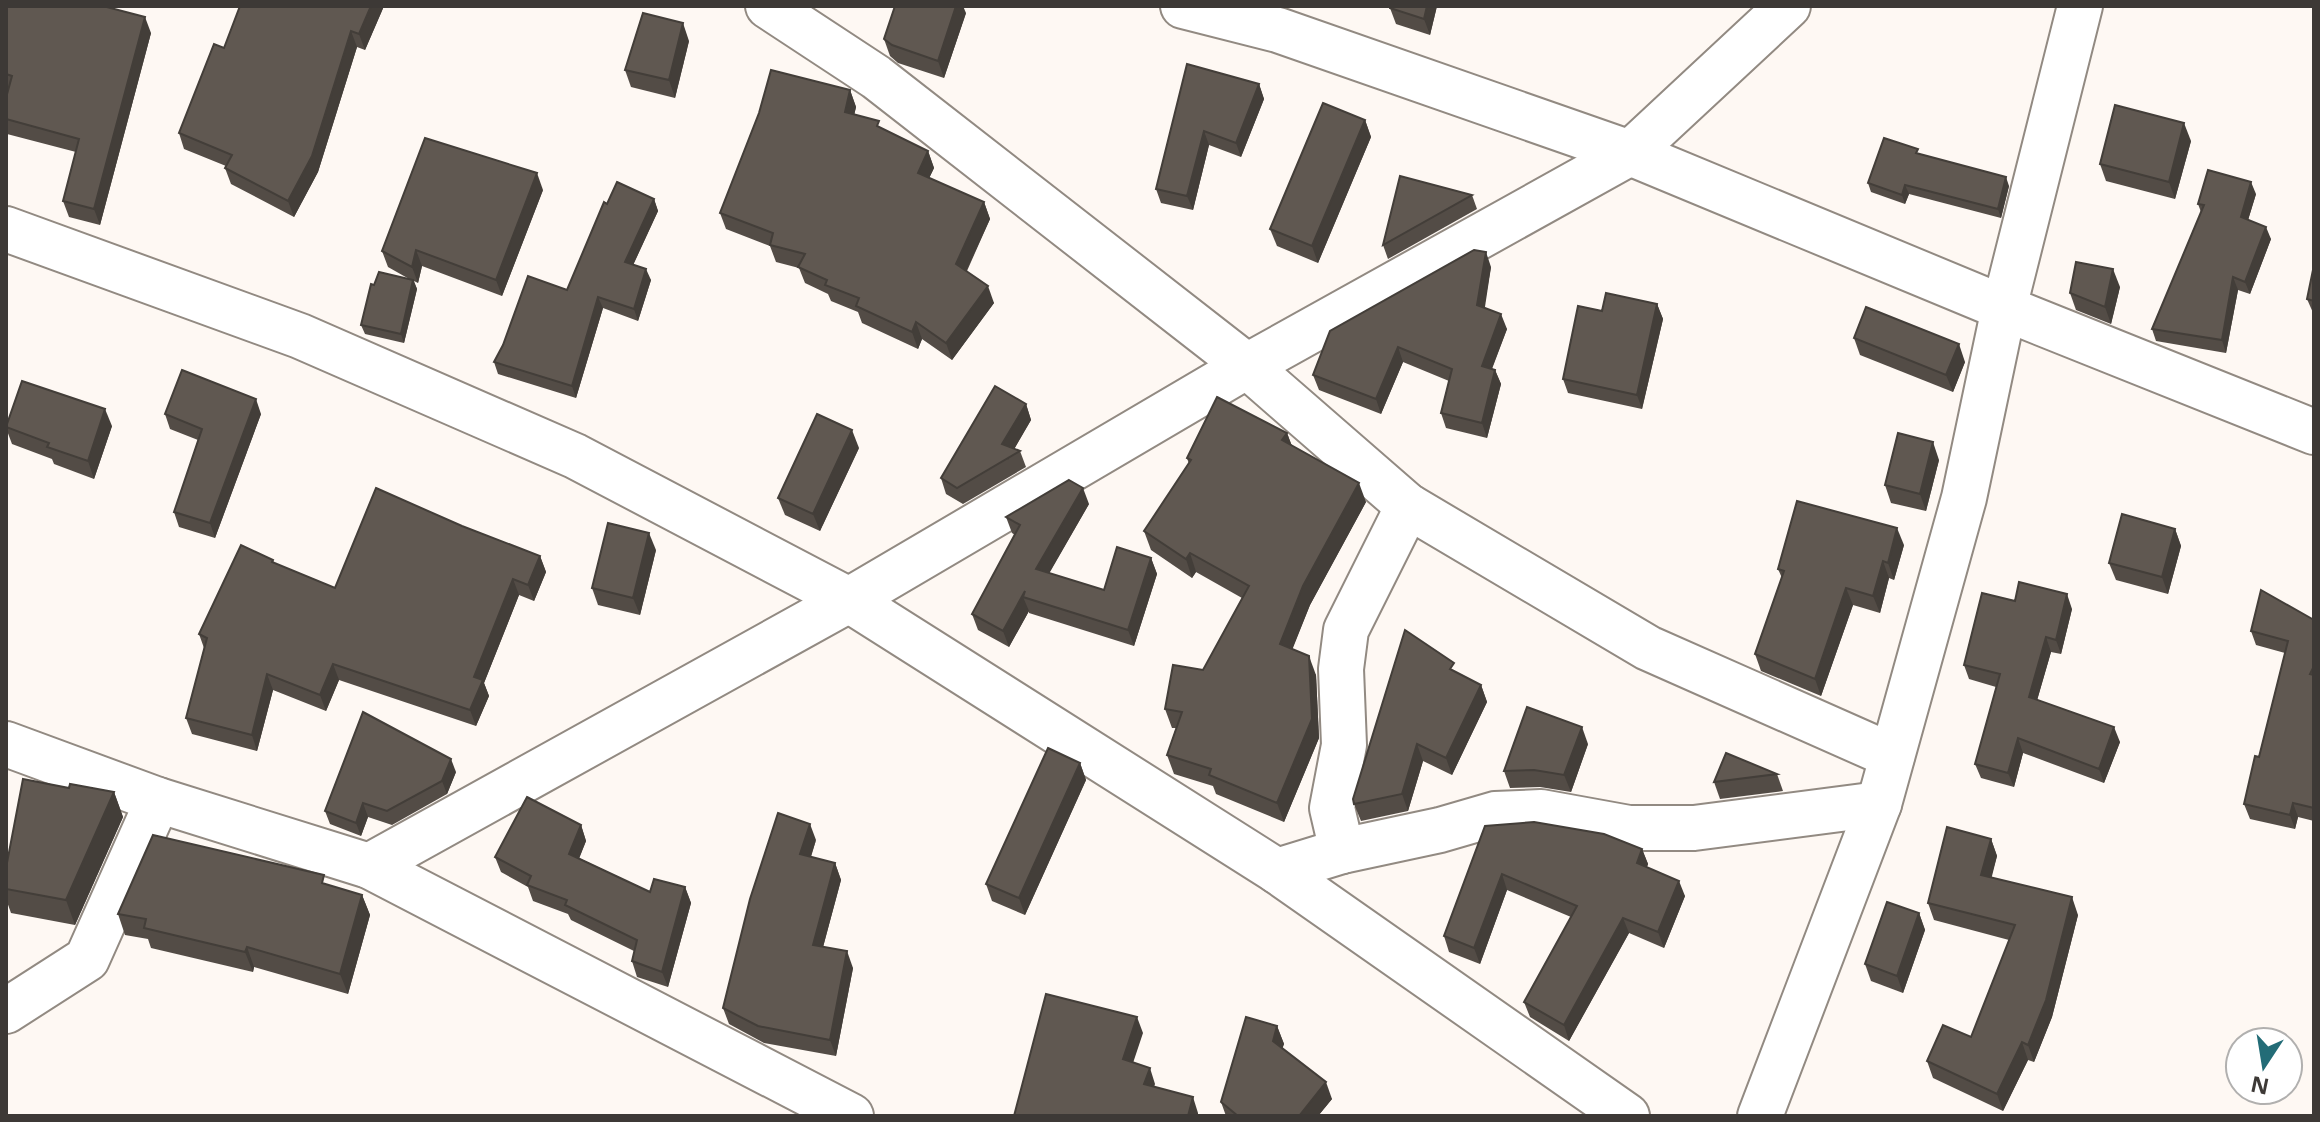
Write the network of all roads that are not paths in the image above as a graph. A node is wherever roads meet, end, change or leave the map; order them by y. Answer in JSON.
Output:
{"nodes":[{"id":1,"x":768,"y":6,"type":"edge"},
{"id":2,"x":1183,"y":6,"type":"edge"},
{"id":3,"x":1788,"y":6,"type":"edge"},
{"id":4,"x":2080,"y":6,"type":"edge"},
{"id":5,"x":1630,"y":153,"type":"junction"},
{"id":6,"x":6,"y":229,"type":"edge"},
{"id":7,"x":2004,"y":308,"type":"junction"},
{"id":8,"x":1247,"y":366,"type":"junction"},
{"id":9,"x":2314,"y":432,"type":"edge"},
{"id":10,"x":1408,"y":506,"type":"junction"},
{"id":11,"x":849,"y":600,"type":"junction"},
{"id":12,"x":6,"y":744,"type":"edge"},
{"id":13,"x":1892,"y":756,"type":"junction"},
{"id":14,"x":158,"y":800,"type":"junction"},
{"id":15,"x":1879,"y":804,"type":"junction"},
{"id":16,"x":1342,"y":851,"type":"junction"},
{"id":17,"x":369,"y":866,"type":"junction"},
{"id":18,"x":1277,"y":871,"type":"junction"},
{"id":19,"x":6,"y":1011,"type":"edge"},
{"id":20,"x":851,"y":1116,"type":"edge"},
{"id":21,"x":1627,"y":1116,"type":"edge"},
{"id":22,"x":1760,"y":1116,"type":"edge"}],
"edges":[{"from":1,"to":8,"type":"street"},
{"from":2,"to":5,"type":"street"},
{"from":3,"to":5,"type":"street"},
{"from":4,"to":7,"type":"street"},
{"from":5,"to":7,"type":"street"},
{"from":5,"to":8,"type":"street"},
{"from":6,"to":11,"type":"street"},
{"from":7,"to":9,"type":"street"},
{"from":7,"to":13,"type":"street"},
{"from":8,"to":10,"type":"street"},
{"from":8,"to":11,"type":"street"},
{"from":10,"to":13,"type":"street"},
{"from":10,"to":16,"type":"street"},
{"from":11,"to":17,"type":"street"},
{"from":11,"to":18,"type":"street"},
{"from":12,"to":14,"type":"street"},
{"from":13,"to":15,"type":"street"},
{"from":14,"to":17,"type":"street"},
{"from":14,"to":19,"type":"street"},
{"from":15,"to":16,"type":"street"},
{"from":15,"to":22,"type":"street"},
{"from":16,"to":18,"type":"street"},
{"from":17,"to":20,"type":"street"},
{"from":18,"to":21,"type":"street"}]}
